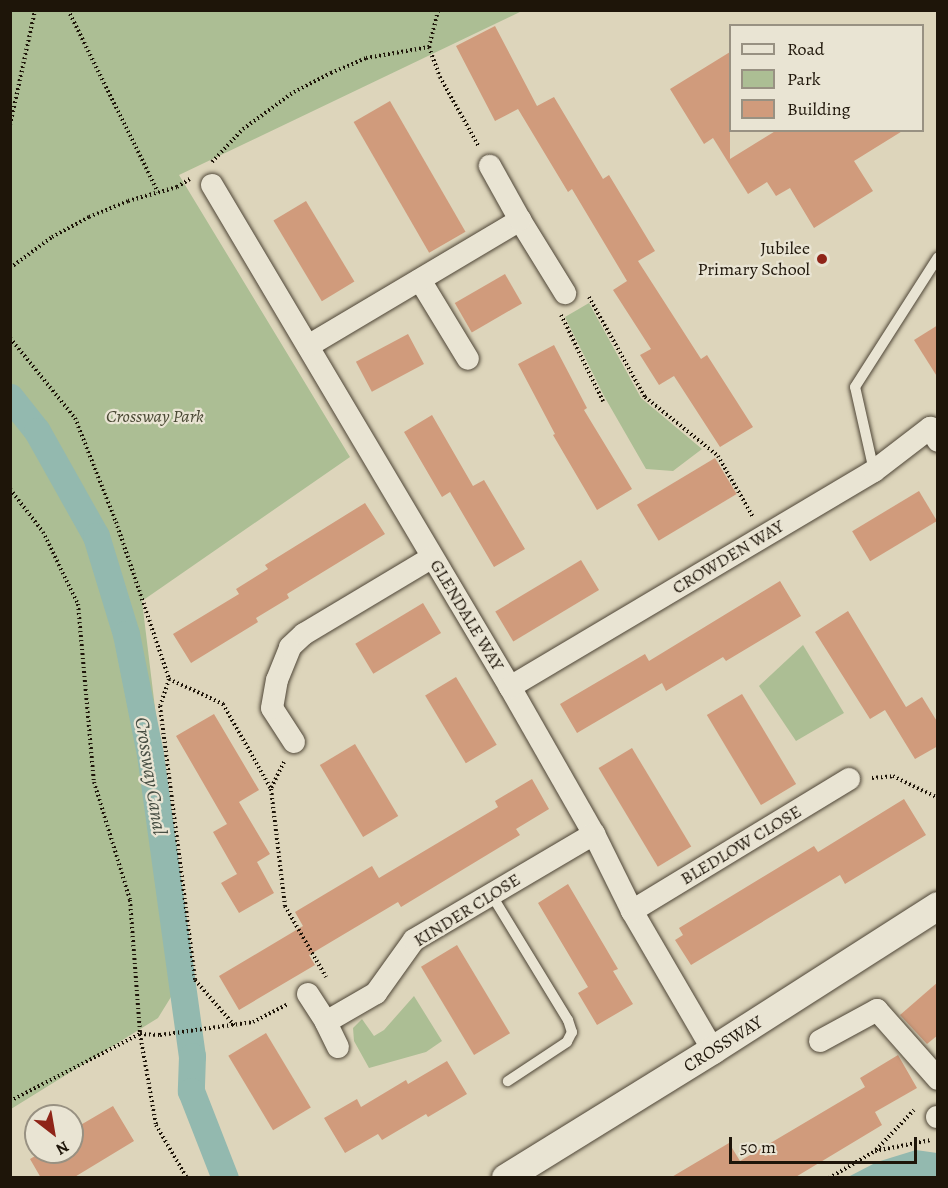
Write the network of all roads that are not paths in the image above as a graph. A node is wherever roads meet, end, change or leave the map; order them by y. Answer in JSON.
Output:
{"nodes":[{"id":1,"x":490,"y":166,"type":"road end"},
{"id":2,"x":206,"y":175,"type":"road end"},
{"id":3,"x":520,"y":220,"type":"junction"},
{"id":4,"x":938,"y":257,"type":"edge"},
{"id":5,"x":420,"y":280,"type":"junction"},
{"id":6,"x":570,"y":300,"type":"road end"},
{"id":7,"x":308,"y":346,"type":"junction"},
{"id":8,"x":468,"y":359,"type":"dead end"},
{"id":9,"x":938,"y":441,"type":"edge"},
{"id":10,"x":874,"y":471,"type":"junction"},
{"id":11,"x":431,"y":558,"type":"junction"},
{"id":12,"x":510,"y":687,"type":"junction"},
{"id":13,"x":294,"y":742,"type":"road end"},
{"id":14,"x":849,"y":779,"type":"dead end"},
{"id":15,"x":594,"y":834,"type":"junction"},
{"id":16,"x":491,"y":894,"type":"junction"},
{"id":17,"x":938,"y":906,"type":"edge"},
{"id":18,"x":632,"y":911,"type":"junction"},
{"id":19,"x":308,"y":994,"type":"road end"},
{"id":20,"x":326,"y":1022,"type":"junction"},
{"id":21,"x":820,"y":1041,"type":"dead end"},
{"id":22,"x":338,"y":1047,"type":"dead end"},
{"id":23,"x":713,"y":1050,"type":"junction"},
{"id":24,"x":938,"y":1079,"type":"edge"},
{"id":25,"x":508,"y":1081,"type":"dead end"},
{"id":26,"x":506,"y":1178,"type":"edge"}],
"edges":[{"from":1,"to":3,"type":"street"},
{"from":2,"to":7,"type":"street","name":"GLENDALE WAY"},
{"from":3,"to":5,"type":"street"},
{"from":3,"to":6,"type":"street"},
{"from":4,"to":10,"type":"lane"},
{"from":5,"to":7,"type":"street"},
{"from":5,"to":8,"type":"street"},
{"from":7,"to":11,"type":"street","name":"GLENDALE WAY"},
{"from":9,"to":10,"type":"street","name":"CROWDEN WAY"},
{"from":10,"to":12,"type":"street","name":"CROWDEN WAY"},
{"from":11,"to":12,"type":"street","name":"GLENDALE WAY"},
{"from":11,"to":13,"type":"street"},
{"from":12,"to":15,"type":"street","name":"GLENDALE WAY"},
{"from":14,"to":18,"type":"street","name":"BLEDLOW CLOSE"},
{"from":15,"to":16,"type":"street","name":"KINDER CLOSE"},
{"from":15,"to":18,"type":"street","name":"GLENDALE WAY"},
{"from":16,"to":20,"type":"street","name":"KINDER CLOSE"},
{"from":16,"to":25,"type":"lane"},
{"from":17,"to":23,"type":"street","name":"CROSSWAY"},
{"from":18,"to":23,"type":"street","name":"GLENDALE WAY"},
{"from":19,"to":20,"type":"street"},
{"from":20,"to":22,"type":"street"},
{"from":21,"to":24,"type":"street"},
{"from":23,"to":26,"type":"street","name":"CROSSWAY"}]}
